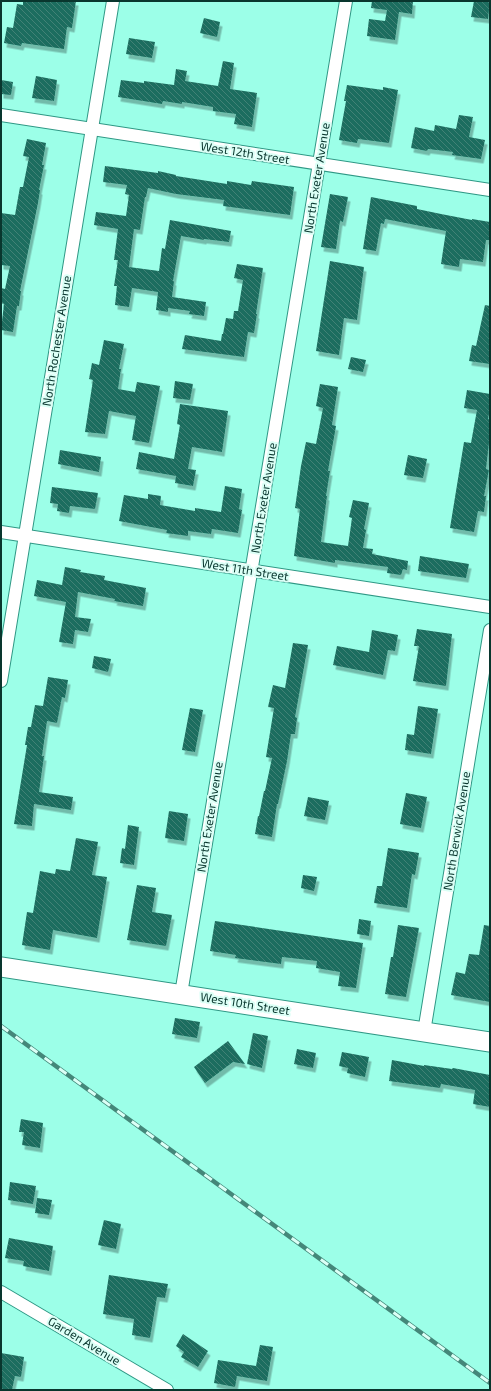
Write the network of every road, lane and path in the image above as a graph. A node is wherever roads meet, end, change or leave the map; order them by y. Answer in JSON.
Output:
{"nodes":[{"id":1,"x":114,"y":1,"type":"edge"},
{"id":2,"x":346,"y":1,"type":"edge"},
{"id":3,"x":1,"y":115,"type":"edge"},
{"id":4,"x":92,"y":129,"type":"junction"},
{"id":5,"x":319,"y":164,"type":"junction"},
{"id":6,"x":490,"y":190,"type":"edge"},
{"id":7,"x":1,"y":532,"type":"edge"},
{"id":8,"x":25,"y":535,"type":"junction"},
{"id":9,"x":251,"y":571,"type":"junction"},
{"id":10,"x":490,"y":607,"type":"edge"},
{"id":11,"x":490,"y":630,"type":"edge"},
{"id":12,"x":1,"y":681,"type":"edge"},
{"id":13,"x":1,"y":967,"type":"edge"},
{"id":14,"x":181,"y":994,"type":"junction"},
{"id":15,"x":424,"y":1032,"type":"junction"},
{"id":16,"x":490,"y":1042,"type":"edge"},
{"id":17,"x":1,"y":1292,"type":"edge"},
{"id":18,"x":167,"y":1390,"type":"edge"}],
"edges":[{"from":1,"to":4,"type":"street","name":"North Rochester Avenue"},
{"from":2,"to":5,"type":"street","name":"North Exeter Avenue"},
{"from":3,"to":4,"type":"street","name":"West 12th Street"},
{"from":4,"to":5,"type":"street","name":"West 12th Street"},
{"from":4,"to":8,"type":"street","name":"North Rochester Avenue"},
{"from":5,"to":6,"type":"street","name":"West 12th Street"},
{"from":5,"to":9,"type":"street","name":"North Exeter Avenue"},
{"from":7,"to":8,"type":"street","name":"West 11th Street"},
{"from":8,"to":9,"type":"street","name":"West 11th Street"},
{"from":8,"to":12,"type":"street","name":"North Rochester Avenue"},
{"from":9,"to":10,"type":"street","name":"West 11th Street"},
{"from":9,"to":14,"type":"street","name":"North Exeter Avenue"},
{"from":11,"to":15,"type":"street","name":"North Berwick Avenue"},
{"from":13,"to":14,"type":"main road","name":"West 10th Street"},
{"from":14,"to":15,"type":"main road","name":"West 10th Street"},
{"from":15,"to":16,"type":"main road","name":"West 10th Street"},
{"from":17,"to":18,"type":"street","name":"Garden Avenue"}]}
